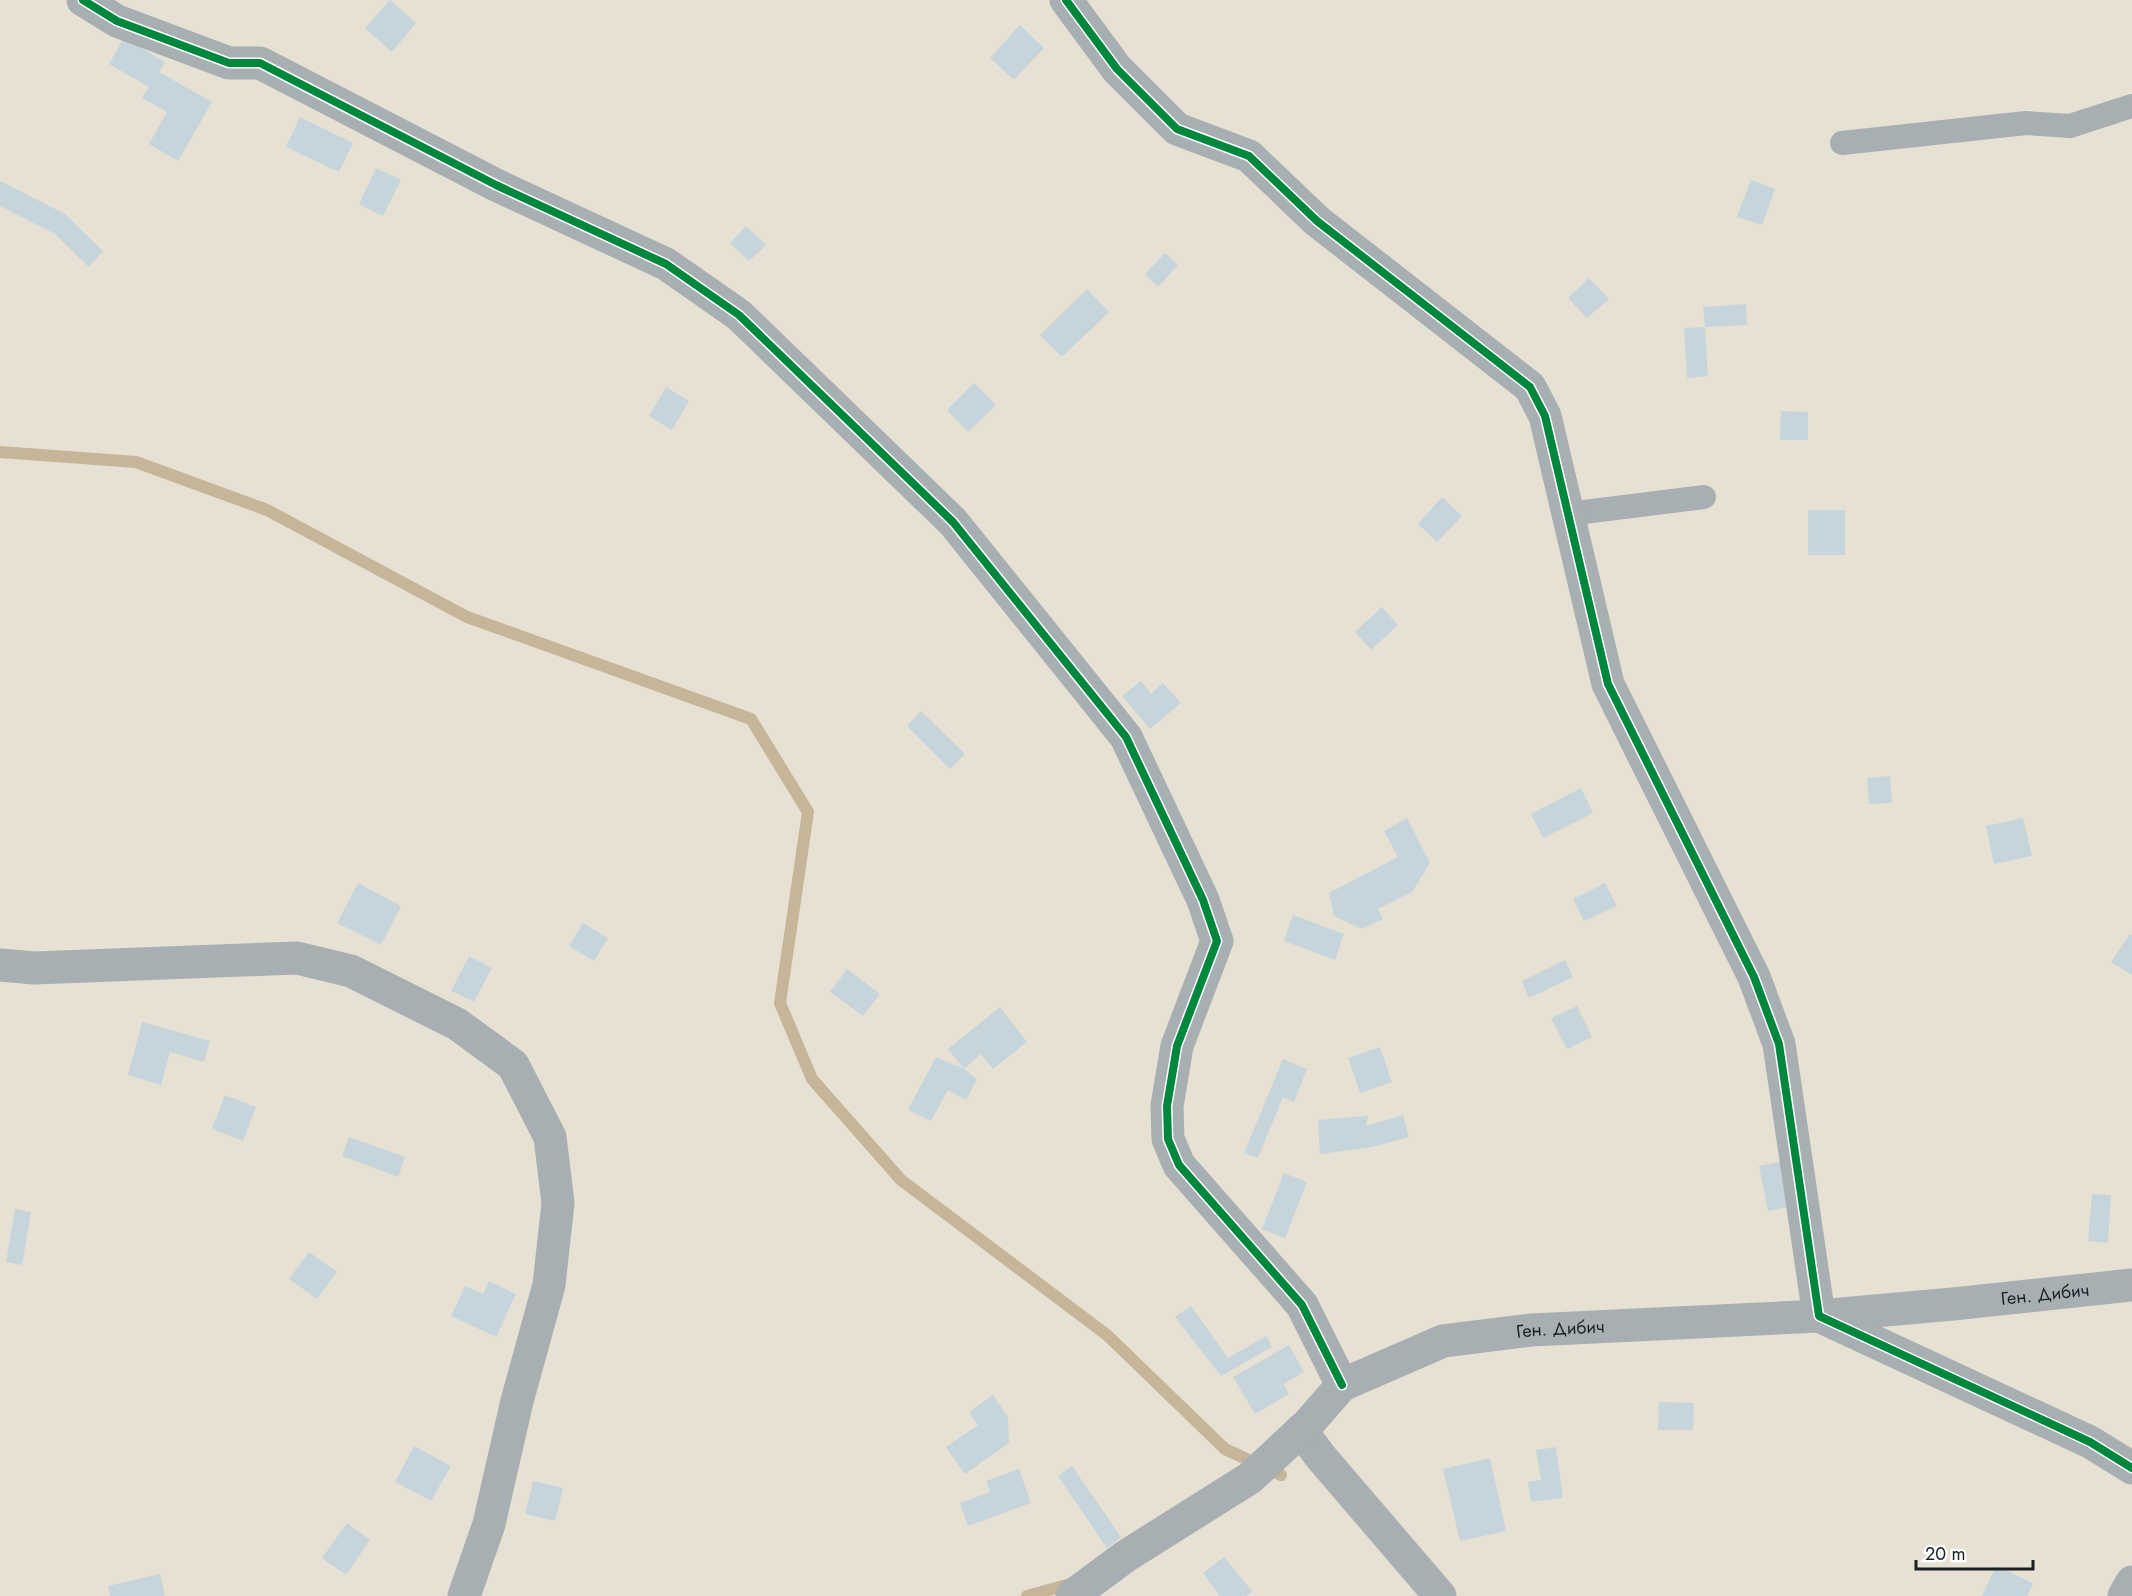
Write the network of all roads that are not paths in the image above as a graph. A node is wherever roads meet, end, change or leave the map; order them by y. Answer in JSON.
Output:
{"nodes":[{"id":1,"x":83,"y":0,"type":"edge"},
{"id":2,"x":1066,"y":0,"type":"edge"},
{"id":3,"x":2132,"y":106,"type":"edge"},
{"id":4,"x":1842,"y":143,"type":"dead end"},
{"id":5,"x":1704,"y":497,"type":"dead end"},
{"id":6,"x":1568,"y":514,"type":"junction"},
{"id":7,"x":0,"y":965,"type":"edge"},
{"id":8,"x":2132,"y":1285,"type":"edge"},
{"id":9,"x":1819,"y":1316,"type":"junction"},
{"id":10,"x":1342,"y":1384,"type":"junction"},
{"id":11,"x":1301,"y":1430,"type":"junction"},
{"id":12,"x":2132,"y":1468,"type":"edge"},
{"id":13,"x":2132,"y":1582,"type":"edge"},
{"id":14,"x":464,"y":1596,"type":"edge"},
{"id":15,"x":1072,"y":1596,"type":"edge"},
{"id":16,"x":1440,"y":1596,"type":"edge"},
{"id":17,"x":2124,"y":1596,"type":"edge"}],
"edges":[{"from":1,"to":10,"type":"street"},
{"from":2,"to":6,"type":"street"},
{"from":3,"to":4,"type":"lane"},
{"from":5,"to":6,"type":"lane"},
{"from":6,"to":9,"type":"street"},
{"from":7,"to":14,"type":"street"},
{"from":8,"to":9,"type":"street","name":"Ген. Дибич"},
{"from":9,"to":10,"type":"street","name":"Ген. Дибич"},
{"from":9,"to":12,"type":"street"},
{"from":10,"to":11,"type":"street","name":"Ген. Дибич"},
{"from":11,"to":15,"type":"street","name":"Ген. Дибич"},
{"from":11,"to":16,"type":"street"},
{"from":13,"to":17,"type":"street"}]}
